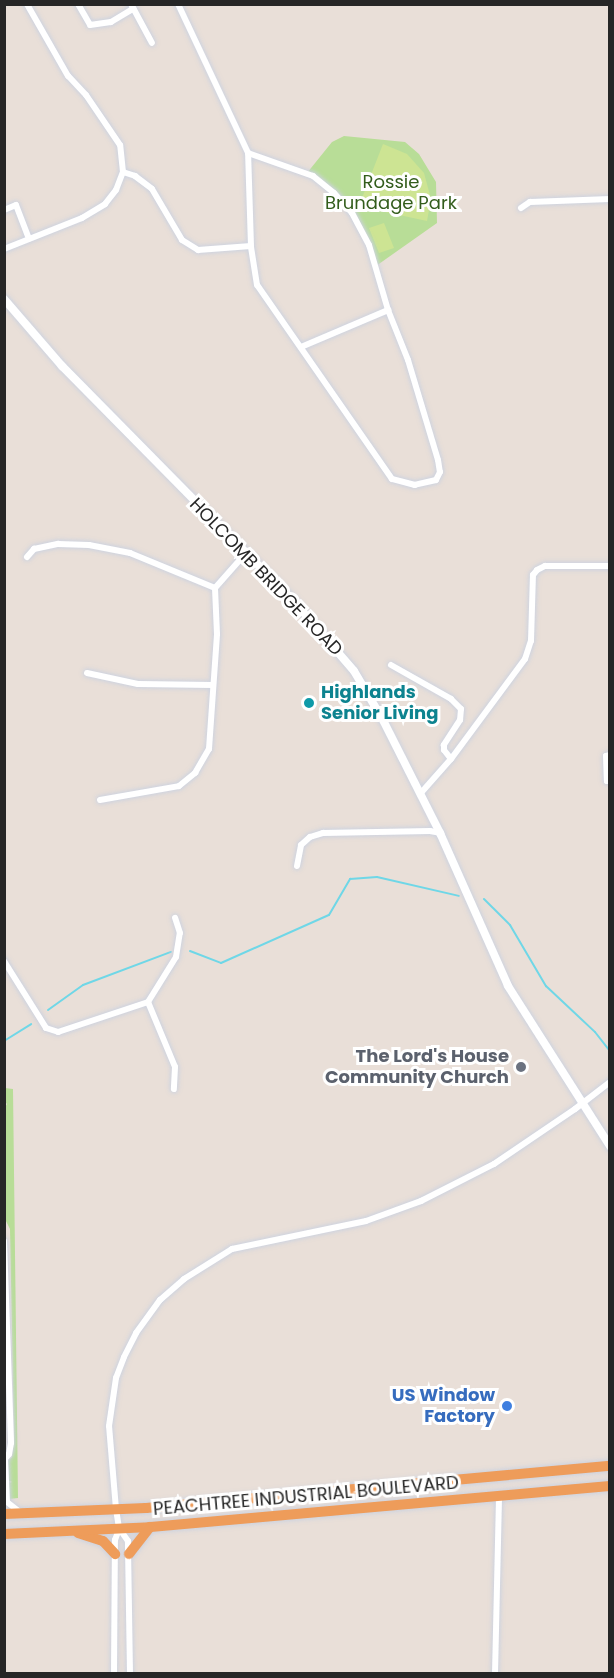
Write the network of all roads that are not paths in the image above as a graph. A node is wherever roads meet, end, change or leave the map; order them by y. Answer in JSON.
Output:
{"nodes":[{"id":1,"x":27,"y":4,"type":"edge"},
{"id":2,"x":78,"y":4,"type":"edge"},
{"id":3,"x":178,"y":4,"type":"edge"},
{"id":4,"x":132,"y":7,"type":"edge"},
{"id":5,"x":152,"y":43,"type":"dead end"},
{"id":6,"x":248,"y":153,"type":"junction"},
{"id":7,"x":123,"y":172,"type":"junction"},
{"id":8,"x":609,"y":199,"type":"edge"},
{"id":9,"x":520,"y":208,"type":"dead end"},
{"id":10,"x":4,"y":210,"type":"edge"},
{"id":11,"x":29,"y":239,"type":"junction"},
{"id":12,"x":251,"y":246,"type":"junction"},
{"id":13,"x":4,"y":249,"type":"edge"},
{"id":14,"x":4,"y":299,"type":"edge"},
{"id":15,"x":388,"y":310,"type":"junction"},
{"id":16,"x":301,"y":347,"type":"junction"},
{"id":17,"x":246,"y":553,"type":"junction"},
{"id":18,"x":27,"y":557,"type":"dead end"},
{"id":19,"x":609,"y":566,"type":"edge"},
{"id":20,"x":215,"y":588,"type":"junction"},
{"id":21,"x":391,"y":665,"type":"dead end"},
{"id":22,"x":87,"y":673,"type":"dead end"},
{"id":23,"x":213,"y":685,"type":"junction"},
{"id":24,"x":609,"y":755,"type":"edge"},
{"id":25,"x":451,"y":759,"type":"junction"},
{"id":26,"x":609,"y":781,"type":"edge"},
{"id":27,"x":420,"y":794,"type":"junction"},
{"id":28,"x":100,"y":800,"type":"dead end"},
{"id":29,"x":440,"y":833,"type":"junction"},
{"id":30,"x":297,"y":866,"type":"dead end"},
{"id":31,"x":175,"y":918,"type":"dead end"},
{"id":32,"x":4,"y":961,"type":"edge"},
{"id":33,"x":148,"y":1002,"type":"junction"},
{"id":34,"x":609,"y":1082,"type":"edge"},
{"id":35,"x":174,"y":1089,"type":"dead end"},
{"id":36,"x":582,"y":1103,"type":"junction"},
{"id":37,"x":609,"y":1146,"type":"edge"},
{"id":38,"x":4,"y":1241,"type":"edge"},
{"id":39,"x":10,"y":1429,"type":"junction"},
{"id":40,"x":4,"y":1434,"type":"edge"},
{"id":41,"x":5,"y":1460,"type":"edge"},
{"id":42,"x":609,"y":1466,"type":"edge"},
{"id":43,"x":609,"y":1486,"type":"edge"},
{"id":44,"x":499,"y":1497,"type":"junction"},
{"id":45,"x":116,"y":1509,"type":"junction"},
{"id":46,"x":21,"y":1513,"type":"junction"},
{"id":47,"x":4,"y":1514,"type":"edge"},
{"id":48,"x":150,"y":1527,"type":"junction"},
{"id":49,"x":120,"y":1528,"type":"junction"},
{"id":50,"x":72,"y":1532,"type":"junction"},
{"id":51,"x":4,"y":1534,"type":"edge"},
{"id":52,"x":115,"y":1554,"type":"junction"},
{"id":53,"x":129,"y":1554,"type":"junction"},
{"id":54,"x":114,"y":1674,"type":"edge"},
{"id":55,"x":130,"y":1674,"type":"edge"},
{"id":56,"x":495,"y":1674,"type":"edge"}],
"edges":[{"from":1,"to":7,"type":"street"},
{"from":2,"to":4,"type":"street"},
{"from":3,"to":6,"type":"street"},
{"from":4,"to":5,"type":"street"},
{"from":6,"to":12,"type":"street"},
{"from":6,"to":15,"type":"street"},
{"from":7,"to":11,"type":"street"},
{"from":7,"to":12,"type":"street"},
{"from":8,"to":9,"type":"street"},
{"from":10,"to":11,"type":"street"},
{"from":11,"to":13,"type":"street"},
{"from":12,"to":16,"type":"street"},
{"from":14,"to":17,"type":"street","name":"HOLCOMB BRIDGE ROAD"},
{"from":15,"to":16,"type":"street"},
{"from":15,"to":16,"type":"street"},
{"from":17,"to":20,"type":"street"},
{"from":17,"to":27,"type":"street","name":"HOLCOMB BRIDGE ROAD"},
{"from":18,"to":20,"type":"street"},
{"from":19,"to":25,"type":"street"},
{"from":20,"to":23,"type":"street"},
{"from":21,"to":25,"type":"street"},
{"from":22,"to":23,"type":"street"},
{"from":23,"to":28,"type":"street"},
{"from":24,"to":26,"type":"street"},
{"from":25,"to":27,"type":"street"},
{"from":27,"to":29,"type":"street","name":"HOLCOMB BRIDGE ROAD"},
{"from":29,"to":30,"type":"street"},
{"from":29,"to":36,"type":"street","name":"HOLCOMB BRIDGE ROAD"},
{"from":31,"to":33,"type":"street"},
{"from":32,"to":33,"type":"street"},
{"from":33,"to":35,"type":"street"},
{"from":34,"to":36,"type":"street"},
{"from":36,"to":37,"type":"street","name":"HOLCOMB BRIDGE ROAD"},
{"from":36,"to":45,"type":"street"},
{"from":38,"to":39,"type":"street"},
{"from":39,"to":40,"type":"street"},
{"from":39,"to":41,"type":"street"},
{"from":41,"to":46,"type":"street"},
{"from":42,"to":45,"type":"highway","name":"PEACHTREE INDUSTRIAL BOULEVARD"},
{"from":43,"to":44,"type":"highway","name":"PEACHTREE INDUSTRIAL BOULEVARD"},
{"from":44,"to":48,"type":"highway","name":"PEACHTREE INDUSTRIAL BOULEVARD"},
{"from":44,"to":56,"type":"street"},
{"from":45,"to":46,"type":"highway","name":"PEACHTREE INDUSTRIAL BOULEVARD"},
{"from":45,"to":49,"type":"street"},
{"from":46,"to":47,"type":"highway","name":"PEACHTREE INDUSTRIAL BOULEVARD"},
{"from":48,"to":49,"type":"highway","name":"PEACHTREE INDUSTRIAL BOULEVARD"},
{"from":48,"to":53,"type":"highway"},
{"from":49,"to":50,"type":"highway","name":"PEACHTREE INDUSTRIAL BOULEVARD"},
{"from":49,"to":52,"type":"street"},
{"from":49,"to":53,"type":"street"},
{"from":50,"to":51,"type":"highway","name":"PEACHTREE INDUSTRIAL BOULEVARD"},
{"from":50,"to":52,"type":"highway"},
{"from":52,"to":54,"type":"street"},
{"from":53,"to":55,"type":"street"}]}
